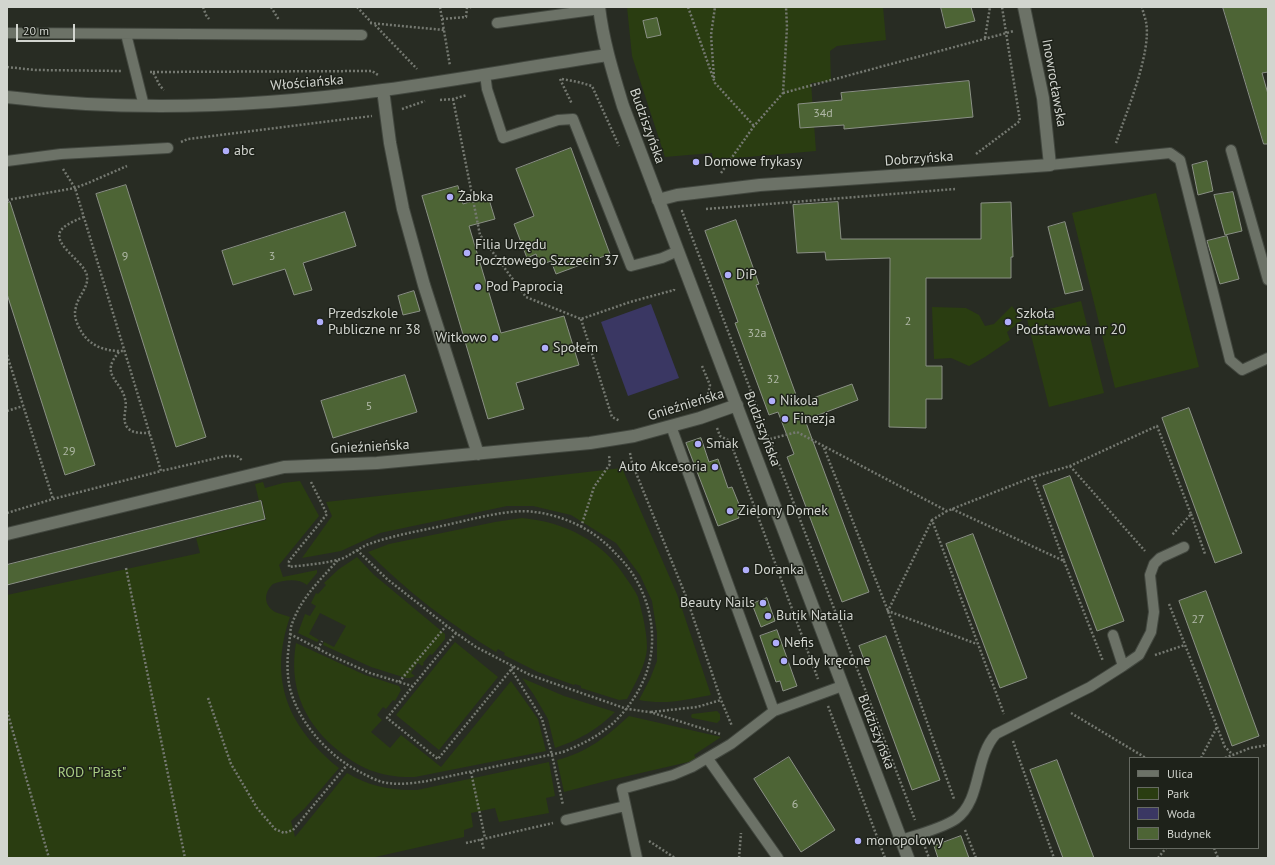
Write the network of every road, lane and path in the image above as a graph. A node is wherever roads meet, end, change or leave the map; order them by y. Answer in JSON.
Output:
{"nodes":[{"id":1,"x":271,"y":7,"type":"edge"},
{"id":2,"x":357,"y":7,"type":"edge"},
{"id":3,"x":440,"y":7,"type":"edge"},
{"id":4,"x":471,"y":7,"type":"edge"},
{"id":5,"x":688,"y":7,"type":"edge"},
{"id":6,"x":714,"y":7,"type":"edge"},
{"id":7,"x":786,"y":7,"type":"edge"},
{"id":8,"x":990,"y":7,"type":"edge"},
{"id":9,"x":1002,"y":7,"type":"edge"},
{"id":10,"x":1024,"y":7,"type":"edge"},
{"id":11,"x":1142,"y":7,"type":"edge"},
{"id":12,"x":600,"y":8,"type":"edge"},
{"id":13,"x":442,"y":20,"type":"junction"},
{"id":14,"x":497,"y":23,"type":"dead end"},
{"id":15,"x":282,"y":24,"type":"dead end"},
{"id":16,"x":1029,"y":27,"type":"junction"},
{"id":17,"x":7,"y":33,"type":"edge"},
{"id":18,"x":1006,"y":33,"type":"junction"},
{"id":19,"x":126,"y":34,"type":"junction"},
{"id":20,"x":362,"y":35,"type":"dead end"},
{"id":21,"x":985,"y":38,"type":"junction"},
{"id":22,"x":608,"y":55,"type":"junction"},
{"id":23,"x":7,"y":67,"type":"edge"},
{"id":24,"x":136,"y":71,"type":"junction"},
{"id":25,"x":153,"y":72,"type":"junction"},
{"id":26,"x":422,"y":73,"type":"dead end"},
{"id":27,"x":485,"y":74,"type":"junction"},
{"id":28,"x":453,"y":79,"type":"junction"},
{"id":29,"x":560,"y":79,"type":"junction"},
{"id":30,"x":553,"y":80,"type":"dead end"},
{"id":31,"x":715,"y":83,"type":"junction"},
{"id":32,"x":384,"y":85,"type":"junction"},
{"id":33,"x":487,"y":89,"type":"junction"},
{"id":34,"x":783,"y":93,"type":"junction"},
{"id":35,"x":168,"y":94,"type":"dead end"},
{"id":36,"x":7,"y":97,"type":"edge"},
{"id":37,"x":453,"y":99,"type":"junction"},
{"id":38,"x":430,"y":100,"type":"dead end"},
{"id":39,"x":438,"y":100,"type":"dead end"},
{"id":40,"x":144,"y":106,"type":"junction"},
{"id":41,"x":387,"y":115,"type":"junction"},
{"id":42,"x":573,"y":119,"type":"junction"},
{"id":43,"x":754,"y":126,"type":"junction"},
{"id":44,"x":168,"y":148,"type":"joint"},
{"id":45,"x":621,"y":150,"type":"dead end"},
{"id":46,"x":1231,"y":150,"type":"dead end"},
{"id":47,"x":54,"y":154,"type":"junction"},
{"id":48,"x":972,"y":158,"type":"dead end"},
{"id":49,"x":1110,"y":159,"type":"junction"},
{"id":50,"x":7,"y":161,"type":"edge"},
{"id":51,"x":131,"y":164,"type":"dead end"},
{"id":52,"x":1050,"y":165,"type":"junction"},
{"id":53,"x":726,"y":176,"type":"dead end"},
{"id":54,"x":75,"y":188,"type":"junction"},
{"id":55,"x":961,"y":189,"type":"dead end"},
{"id":56,"x":7,"y":200,"type":"edge"},
{"id":57,"x":658,"y":200,"type":"junction"},
{"id":58,"x":705,"y":209,"type":"dead end"},
{"id":59,"x":690,"y":211,"type":"dead end"},
{"id":60,"x":84,"y":217,"type":"junction"},
{"id":61,"x":678,"y":251,"type":"junction"},
{"id":62,"x":1268,"y":280,"type":"edge"},
{"id":63,"x":672,"y":284,"type":"dead end"},
{"id":64,"x":580,"y":319,"type":"junction"},
{"id":65,"x":119,"y":351,"type":"junction"},
{"id":66,"x":125,"y":351,"type":"junction"},
{"id":67,"x":7,"y":355,"type":"edge"},
{"id":68,"x":1268,"y":358,"type":"edge"},
{"id":69,"x":701,"y":363,"type":"dead end"},
{"id":70,"x":737,"y":405,"type":"junction"},
{"id":71,"x":23,"y":406,"type":"junction"},
{"id":72,"x":7,"y":411,"type":"edge"},
{"id":73,"x":712,"y":414,"type":"junction"},
{"id":74,"x":622,"y":423,"type":"dead end"},
{"id":75,"x":671,"y":426,"type":"junction"},
{"id":76,"x":151,"y":433,"type":"junction"},
{"id":77,"x":627,"y":437,"type":"junction"},
{"id":78,"x":770,"y":439,"type":"junction"},
{"id":79,"x":607,"y":440,"type":"junction"},
{"id":80,"x":824,"y":446,"type":"junction"},
{"id":81,"x":478,"y":454,"type":"junction"},
{"id":82,"x":302,"y":465,"type":"junction"},
{"id":83,"x":1070,"y":466,"type":"junction"},
{"id":84,"x":162,"y":471,"type":"junction"},
{"id":85,"x":250,"y":474,"type":"junction"},
{"id":86,"x":1033,"y":477,"type":"junction"},
{"id":87,"x":53,"y":499,"type":"junction"},
{"id":88,"x":951,"y":509,"type":"junction"},
{"id":89,"x":947,"y":511,"type":"junction"},
{"id":90,"x":7,"y":513,"type":"edge"},
{"id":91,"x":1190,"y":514,"type":"junction"},
{"id":92,"x":932,"y":520,"type":"junction"},
{"id":93,"x":581,"y":527,"type":"junction"},
{"id":94,"x":7,"y":534,"type":"edge"},
{"id":95,"x":1171,"y":536,"type":"dead end"},
{"id":96,"x":1184,"y":547,"type":"dead end"},
{"id":97,"x":357,"y":550,"type":"junction"},
{"id":98,"x":1205,"y":554,"type":"dead end"},
{"id":99,"x":338,"y":560,"type":"junction"},
{"id":100,"x":1064,"y":561,"type":"junction"},
{"id":101,"x":1154,"y":564,"type":"junction"},
{"id":102,"x":126,"y":568,"type":"dead end"},
{"id":103,"x":1168,"y":600,"type":"dead end"},
{"id":104,"x":888,"y":611,"type":"junction"},
{"id":105,"x":446,"y":626,"type":"junction"},
{"id":106,"x":456,"y":633,"type":"junction"},
{"id":107,"x":290,"y":634,"type":"junction"},
{"id":108,"x":1113,"y":635,"type":"dead end"},
{"id":109,"x":322,"y":641,"type":"dead end"},
{"id":110,"x":977,"y":644,"type":"junction"},
{"id":111,"x":318,"y":648,"type":"junction"},
{"id":112,"x":1123,"y":666,"type":"junction"},
{"id":113,"x":513,"y":668,"type":"junction"},
{"id":114,"x":1108,"y":676,"type":"junction"},
{"id":115,"x":399,"y":682,"type":"junction"},
{"id":116,"x":412,"y":686,"type":"junction"},
{"id":117,"x":842,"y":686,"type":"junction"},
{"id":118,"x":823,"y":693,"type":"junction"},
{"id":119,"x":208,"y":698,"type":"dead end"},
{"id":120,"x":721,"y":700,"type":"junction"},
{"id":121,"x":1056,"y":704,"type":"junction"},
{"id":122,"x":627,"y":709,"type":"junction"},
{"id":123,"x":7,"y":711,"type":"edge"},
{"id":124,"x":774,"y":711,"type":"junction"},
{"id":125,"x":650,"y":712,"type":"junction"},
{"id":126,"x":1218,"y":727,"type":"junction"},
{"id":127,"x":1008,"y":728,"type":"junction"},
{"id":128,"x":738,"y":740,"type":"junction"},
{"id":129,"x":1268,"y":745,"type":"edge"},
{"id":130,"x":1232,"y":754,"type":"junction"},
{"id":131,"x":552,"y":755,"type":"junction"},
{"id":132,"x":1144,"y":757,"type":"edge"},
{"id":133,"x":1202,"y":757,"type":"edge"},
{"id":134,"x":1227,"y":757,"type":"edge"},
{"id":135,"x":708,"y":759,"type":"junction"},
{"id":136,"x":347,"y":766,"type":"junction"},
{"id":137,"x":471,"y":772,"type":"junction"},
{"id":138,"x":625,"y":806,"type":"junction"},
{"id":139,"x":960,"y":815,"type":"junction"},
{"id":140,"x":566,"y":820,"type":"junction"},
{"id":141,"x":630,"y":830,"type":"junction"},
{"id":142,"x":920,"y":833,"type":"junction"},
{"id":143,"x":485,"y":838,"type":"junction"},
{"id":144,"x":481,"y":839,"type":"junction"},
{"id":145,"x":901,"y":840,"type":"junction"},
{"id":146,"x":466,"y":843,"type":"dead end"},
{"id":147,"x":1165,"y":849,"type":"edge"},
{"id":148,"x":484,"y":850,"type":"dead end"},
{"id":149,"x":49,"y":858,"type":"edge"},
{"id":150,"x":185,"y":858,"type":"edge"},
{"id":151,"x":637,"y":858,"type":"edge"},
{"id":152,"x":675,"y":858,"type":"edge"},
{"id":153,"x":778,"y":858,"type":"edge"},
{"id":154,"x":885,"y":858,"type":"edge"},
{"id":155,"x":908,"y":858,"type":"edge"},
{"id":156,"x":976,"y":858,"type":"edge"},
{"id":157,"x":1054,"y":858,"type":"edge"},
{"id":158,"x":1158,"y":858,"type":"edge"}],
"edges":[{"from":1,"to":15,"type":"path"},
{"from":2,"to":26,"type":"path"},
{"from":3,"to":13,"type":"path"},
{"from":4,"to":13,"type":"path"},
{"from":5,"to":31,"type":"path"},
{"from":6,"to":31,"type":"path"},
{"from":7,"to":34,"type":"path"},
{"from":8,"to":21,"type":"path"},
{"from":9,"to":18,"type":"path"},
{"from":10,"to":16,"type":"street","name":"Inowrocławska"},
{"from":11,"to":49,"type":"path"},
{"from":12,"to":14,"type":"lane"},
{"from":12,"to":22,"type":"street","name":"Budziszyńska"},
{"from":13,"to":28,"type":"path"},
{"from":16,"to":18,"type":"path"},
{"from":16,"to":52,"type":"street","name":"Inowrocławska"},
{"from":17,"to":19,"type":"lane"},
{"from":18,"to":21,"type":"path"},
{"from":18,"to":48,"type":"path"},
{"from":19,"to":20,"type":"lane"},
{"from":19,"to":24,"type":"lane"},
{"from":21,"to":34,"type":"path"},
{"from":22,"to":27,"type":"street","name":"Włościańska"},
{"from":22,"to":57,"type":"street","name":"Budziszyńska"},
{"from":23,"to":24,"type":"path"},
{"from":24,"to":25,"type":"path"},
{"from":24,"to":40,"type":"lane"},
{"from":25,"to":32,"type":"path"},
{"from":25,"to":35,"type":"path"},
{"from":27,"to":28,"type":"street","name":"Włościańska"},
{"from":27,"to":33,"type":"lane"},
{"from":28,"to":32,"type":"street","name":"Włościańska"},
{"from":29,"to":30,"type":"path"},
{"from":29,"to":42,"type":"path"},
{"from":29,"to":45,"type":"path"},
{"from":31,"to":43,"type":"path"},
{"from":32,"to":40,"type":"street","name":"Włościańska"},
{"from":32,"to":41,"type":"street"},
{"from":33,"to":37,"type":"path"},
{"from":33,"to":42,"type":"lane"},
{"from":34,"to":43,"type":"path"},
{"from":36,"to":40,"type":"street","name":"Włościańska"},
{"from":37,"to":39,"type":"path"},
{"from":37,"to":64,"type":"path"},
{"from":38,"to":41,"type":"path"},
{"from":41,"to":44,"type":"path"},
{"from":41,"to":81,"type":"street"},
{"from":42,"to":61,"type":"lane"},
{"from":43,"to":53,"type":"path"},
{"from":44,"to":47,"type":"lane"},
{"from":46,"to":62,"type":"lane"},
{"from":47,"to":50,"type":"lane"},
{"from":47,"to":54,"type":"path"},
{"from":49,"to":52,"type":"lane","name":"Dobrzyńska"},
{"from":49,"to":68,"type":"lane","name":"Dobrzyńska"},
{"from":51,"to":54,"type":"path"},
{"from":52,"to":57,"type":"street","name":"Dobrzyńska"},
{"from":54,"to":56,"type":"path"},
{"from":54,"to":60,"type":"path"},
{"from":55,"to":58,"type":"path"},
{"from":57,"to":61,"type":"street","name":"Budziszyńska"},
{"from":59,"to":78,"type":"path"},
{"from":60,"to":65,"type":"path"},
{"from":60,"to":66,"type":"path"},
{"from":61,"to":70,"type":"street","name":"Budziszyńska"},
{"from":63,"to":64,"type":"path"},
{"from":64,"to":74,"type":"path"},
{"from":65,"to":66,"type":"path"},
{"from":65,"to":76,"type":"path"},
{"from":66,"to":76,"type":"path"},
{"from":67,"to":71,"type":"path"},
{"from":69,"to":73,"type":"path"},
{"from":70,"to":73,"type":"street","name":"Gnieźnieńska"},
{"from":70,"to":117,"type":"street","name":"Budziszyńska"},
{"from":71,"to":72,"type":"path"},
{"from":71,"to":87,"type":"path"},
{"from":73,"to":75,"type":"street","name":"Gnieźnieńska"},
{"from":73,"to":118,"type":"path"},
{"from":75,"to":77,"type":"street","name":"Gnieźnieńska"},
{"from":75,"to":124,"type":"lane"},
{"from":76,"to":84,"type":"path"},
{"from":77,"to":79,"type":"street","name":"Gnieźnieńska"},
{"from":77,"to":120,"type":"path"},
{"from":78,"to":80,"type":"path"},
{"from":78,"to":142,"type":"path"},
{"from":79,"to":81,"type":"street","name":"Gnieźnieńska"},
{"from":79,"to":93,"type":"path"},
{"from":80,"to":89,"type":"path"},
{"from":80,"to":104,"type":"path"},
{"from":81,"to":82,"type":"street","name":"Gnieźnieńska"},
{"from":82,"to":85,"type":"street","name":"Gnieźnieńska"},
{"from":82,"to":99,"type":"path"},
{"from":83,"to":86,"type":"path"},
{"from":83,"to":91,"type":"path"},
{"from":83,"to":101,"type":"path"},
{"from":84,"to":85,"type":"path"},
{"from":84,"to":87,"type":"path"},
{"from":85,"to":94,"type":"street","name":"Gnieźnieńska"},
{"from":86,"to":88,"type":"path"},
{"from":86,"to":100,"type":"path"},
{"from":87,"to":90,"type":"path"},
{"from":88,"to":89,"type":"path"},
{"from":88,"to":100,"type":"path"},
{"from":89,"to":92,"type":"path"},
{"from":91,"to":95,"type":"path"},
{"from":91,"to":98,"type":"path"},
{"from":92,"to":104,"type":"path"},
{"from":92,"to":110,"type":"path"},
{"from":93,"to":97,"type":"path"},
{"from":93,"to":122,"type":"path"},
{"from":96,"to":101,"type":"lane"},
{"from":97,"to":99,"type":"path"},
{"from":97,"to":105,"type":"path"},
{"from":99,"to":107,"type":"path"},
{"from":100,"to":114,"type":"path"},
{"from":101,"to":112,"type":"lane"},
{"from":102,"to":150,"type":"path"},
{"from":103,"to":126,"type":"path"},
{"from":104,"to":110,"type":"path"},
{"from":104,"to":139,"type":"path"},
{"from":105,"to":106,"type":"path"},
{"from":105,"to":115,"type":"path"},
{"from":106,"to":113,"type":"path"},
{"from":106,"to":116,"type":"path"},
{"from":107,"to":111,"type":"path"},
{"from":107,"to":136,"type":"path"},
{"from":108,"to":112,"type":"lane"},
{"from":109,"to":111,"type":"path"},
{"from":110,"to":127,"type":"path"},
{"from":111,"to":115,"type":"path"},
{"from":112,"to":114,"type":"lane"},
{"from":113,"to":116,"type":"path"},
{"from":113,"to":122,"type":"path"},
{"from":113,"to":131,"type":"path"},
{"from":114,"to":121,"type":"lane"},
{"from":115,"to":116,"type":"path"},
{"from":117,"to":118,"type":"lane"},
{"from":117,"to":145,"type":"street","name":"Budziszyńska"},
{"from":118,"to":124,"type":"lane"},
{"from":118,"to":154,"type":"path"},
{"from":119,"to":136,"type":"path"},
{"from":120,"to":125,"type":"path"},
{"from":120,"to":128,"type":"path"},
{"from":121,"to":127,"type":"lane"},
{"from":121,"to":132,"type":"path"},
{"from":122,"to":125,"type":"path"},
{"from":122,"to":131,"type":"path"},
{"from":123,"to":149,"type":"path"},
{"from":124,"to":128,"type":"lane"},
{"from":125,"to":128,"type":"path"},
{"from":126,"to":130,"type":"path"},
{"from":126,"to":133,"type":"path"},
{"from":127,"to":139,"type":"lane"},
{"from":127,"to":157,"type":"path"},
{"from":128,"to":135,"type":"lane"},
{"from":129,"to":130,"type":"path"},
{"from":130,"to":134,"type":"path"},
{"from":131,"to":137,"type":"path"},
{"from":131,"to":140,"type":"path"},
{"from":135,"to":138,"type":"lane"},
{"from":135,"to":153,"type":"lane"},
{"from":136,"to":137,"type":"path"},
{"from":137,"to":143,"type":"path"},
{"from":138,"to":140,"type":"lane"},
{"from":138,"to":141,"type":"lane"},
{"from":139,"to":142,"type":"lane"},
{"from":139,"to":156,"type":"path"},
{"from":140,"to":143,"type":"path"},
{"from":141,"to":151,"type":"lane"},
{"from":141,"to":152,"type":"path"},
{"from":142,"to":145,"type":"lane"},
{"from":143,"to":144,"type":"path"},
{"from":144,"to":146,"type":"path"},
{"from":144,"to":148,"type":"path"},
{"from":145,"to":155,"type":"street","name":"Budziszyńska"},
{"from":147,"to":158,"type":"path"}]}
